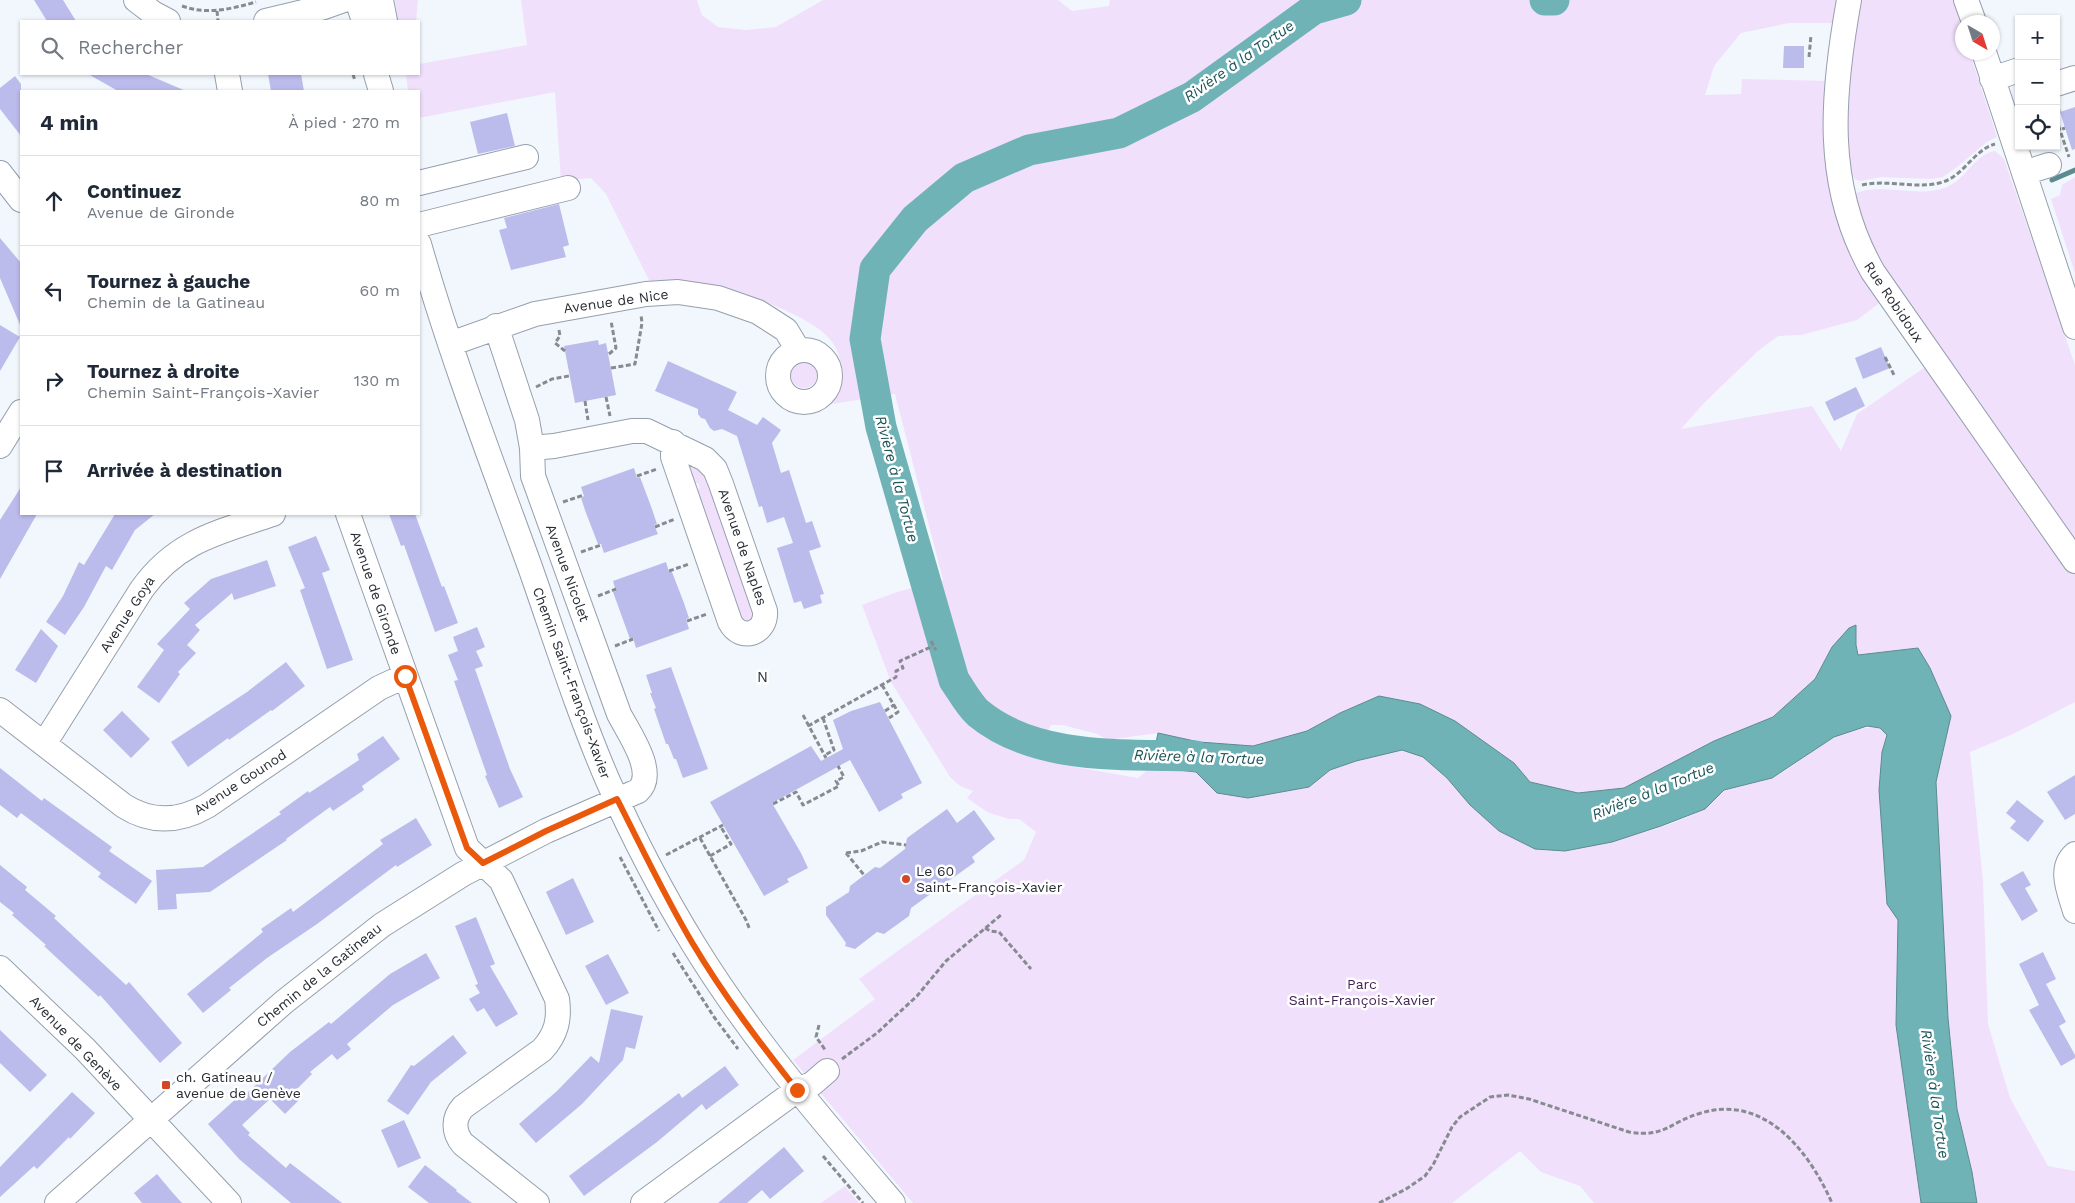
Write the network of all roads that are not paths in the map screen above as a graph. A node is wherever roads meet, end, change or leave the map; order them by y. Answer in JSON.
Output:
{"nodes":[{"id":1,"x":136,"y":0,"type":"edge"},
{"id":2,"x":344,"y":0,"type":"edge"},
{"id":3,"x":357,"y":0,"type":"edge"},
{"id":4,"x":381,"y":0,"type":"edge"},
{"id":5,"x":1849,"y":0,"type":"edge"},
{"id":6,"x":1966,"y":0,"type":"edge"},
{"id":7,"x":261,"y":12,"type":"edge"},
{"id":8,"x":174,"y":13,"type":"edge"},
{"id":9,"x":1971,"y":15,"type":"edge"},
{"id":10,"x":364,"y":20,"type":"edge"},
{"id":11,"x":385,"y":20,"type":"edge"},
{"id":12,"x":1986,"y":60,"type":"edge"},
{"id":13,"x":2015,"y":71,"type":"edge"},
{"id":14,"x":226,"y":75,"type":"edge"},
{"id":15,"x":376,"y":75,"type":"edge"},
{"id":16,"x":392,"y":75,"type":"edge"},
{"id":17,"x":2075,"y":78,"type":"edge"},
{"id":18,"x":1992,"y":79,"type":"junction"},
{"id":19,"x":2060,"y":83,"type":"edge"},
{"id":20,"x":230,"y":90,"type":"edge"},
{"id":21,"x":381,"y":90,"type":"edge"},
{"id":22,"x":394,"y":90,"type":"edge"},
{"id":23,"x":2010,"y":100,"type":"edge"},
{"id":24,"x":526,"y":157,"type":"dead end"},
{"id":25,"x":2059,"y":162,"type":"road end"},
{"id":26,"x":0,"y":173,"type":"edge"},
{"id":27,"x":2024,"y":173,"type":"junction"},
{"id":28,"x":420,"y":183,"type":"edge"},
{"id":29,"x":568,"y":188,"type":"dead end"},
{"id":30,"x":20,"y":199,"type":"edge"},
{"id":31,"x":420,"y":225,"type":"edge"},
{"id":32,"x":420,"y":247,"type":"edge"},
{"id":33,"x":496,"y":326,"type":"junction"},
{"id":34,"x":2075,"y":327,"type":"edge"},
{"id":35,"x":450,"y":344,"type":"junction"},
{"id":36,"x":798,"y":350,"type":"dead end"},
{"id":37,"x":20,"y":414,"type":"edge"},
{"id":38,"x":673,"y":442,"type":"junction"},
{"id":39,"x":0,"y":446,"type":"edge"},
{"id":40,"x":532,"y":448,"type":"junction"},
{"id":41,"x":271,"y":515,"type":"edge"},
{"id":42,"x":348,"y":515,"type":"edge"},
{"id":43,"x":2075,"y":561,"type":"edge"},
{"id":44,"x":405,"y":676,"type":"junction"},
{"id":45,"x":0,"y":710,"type":"edge"},
{"id":46,"x":44,"y":744,"type":"junction"},
{"id":47,"x":617,"y":799,"type":"junction"},
{"id":48,"x":2075,"y":854,"type":"edge"},
{"id":49,"x":483,"y":863,"type":"junction"},
{"id":50,"x":2075,"y":911,"type":"edge"},
{"id":51,"x":0,"y":968,"type":"edge"},
{"id":52,"x":827,"y":1071,"type":"road end"},
{"id":53,"x":797,"y":1090,"type":"junction"},
{"id":54,"x":151,"y":1119,"type":"junction"},
{"id":55,"x":875,"y":1200,"type":"edge"},
{"id":56,"x":57,"y":1203,"type":"edge"},
{"id":57,"x":229,"y":1203,"type":"edge"},
{"id":58,"x":537,"y":1203,"type":"edge"},
{"id":59,"x":643,"y":1203,"type":"edge"}],
"edges":[{"from":1,"to":8,"type":"street"},
{"from":2,"to":7,"type":"street"},
{"from":3,"to":10,"type":"street"},
{"from":4,"to":11,"type":"street"},
{"from":5,"to":43,"type":"street","name":"Rue Robidoux"},
{"from":6,"to":9,"type":"street"},
{"from":12,"to":18,"type":"street"},
{"from":13,"to":18,"type":"street"},
{"from":14,"to":20,"type":"street"},
{"from":15,"to":21,"type":"street"},
{"from":16,"to":22,"type":"street"},
{"from":17,"to":19,"type":"street"},
{"from":18,"to":23,"type":"street"},
{"from":23,"to":27,"type":"street"},
{"from":24,"to":28,"type":"street"},
{"from":25,"to":27,"type":"street"},
{"from":26,"to":30,"type":"street"},
{"from":27,"to":34,"type":"street"},
{"from":29,"to":31,"type":"street"},
{"from":32,"to":35,"type":"street","name":"Chemin Saint-François-Xavier"},
{"from":33,"to":35,"type":"street","name":"Avenue de Nice"},
{"from":33,"to":36,"type":"street","name":"Avenue de Nice"},
{"from":33,"to":40,"type":"street","name":"Avenue Nicolet"},
{"from":35,"to":47,"type":"street","name":"Chemin Saint-François-Xavier"},
{"from":37,"to":39,"type":"street"},
{"from":38,"to":38,"type":"street","name":"Avenue de Naples"},
{"from":38,"to":40,"type":"street","name":"Avenue de Naples"},
{"from":40,"to":47,"type":"street","name":"Avenue Nicolet"},
{"from":41,"to":46,"type":"street","name":"Avenue Goya"},
{"from":42,"to":44,"type":"street","name":"Avenue de Gironde"},
{"from":44,"to":46,"type":"street","name":"Avenue Gounod"},
{"from":44,"to":49,"type":"street","name":"Avenue de Gironde"},
{"from":45,"to":46,"type":"street","name":"Avenue Gounod"},
{"from":47,"to":49,"type":"street","name":"Chemin de la Gatineau"},
{"from":47,"to":53,"type":"street","name":"Chemin Saint-François-Xavier"},
{"from":48,"to":50,"type":"street"},
{"from":49,"to":54,"type":"street","name":"Chemin de la Gatineau"},
{"from":49,"to":58,"type":"street","name":"Avenue de Gironde"},
{"from":51,"to":54,"type":"street","name":"Avenue de Genève"},
{"from":52,"to":53,"type":"street"},
{"from":53,"to":55,"type":"street","name":"Chemin Saint-François-Xavier"},
{"from":53,"to":59,"type":"street"},
{"from":54,"to":56,"type":"street","name":"Chemin de la Gatineau"},
{"from":54,"to":57,"type":"street","name":"Avenue de Genève"}]}
